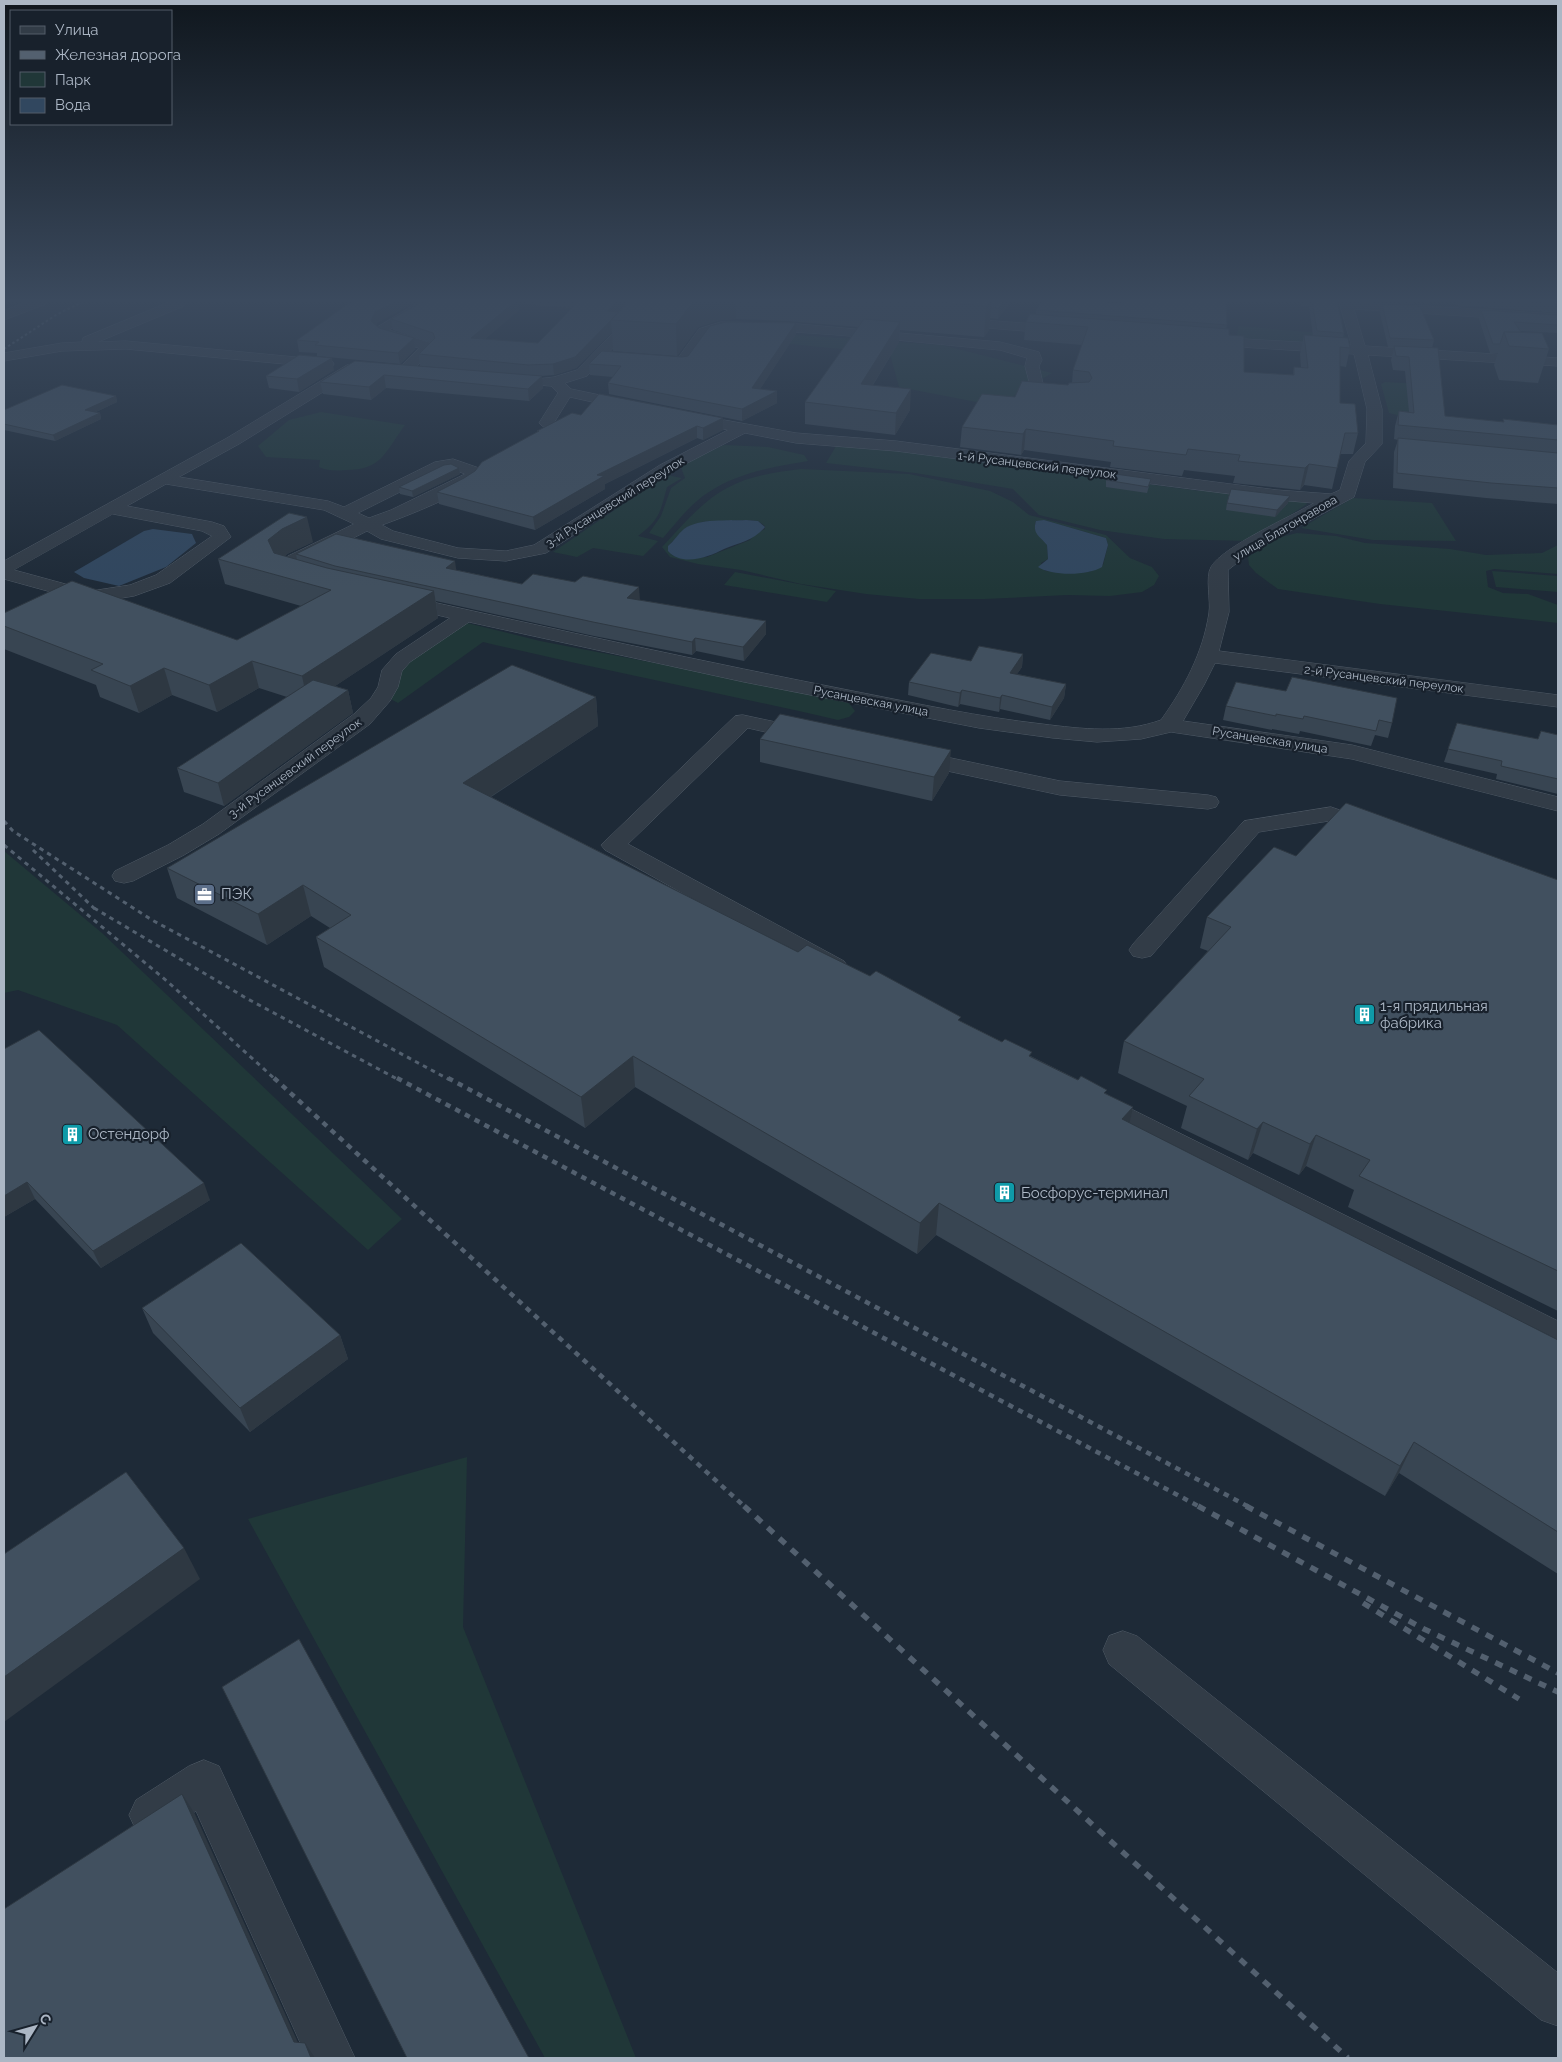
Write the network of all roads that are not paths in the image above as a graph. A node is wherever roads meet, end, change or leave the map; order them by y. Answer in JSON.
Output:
{"nodes":[{"id":1,"x":304,"y":397,"type":"edge"},
{"id":2,"x":556,"y":397,"type":"edge"},
{"id":3,"x":602,"y":397,"type":"edge"},
{"id":4,"x":1371,"y":397,"type":"edge"},
{"id":5,"x":650,"y":409,"type":"edge"},
{"id":6,"x":705,"y":421,"type":"edge"},
{"id":7,"x":547,"y":423,"type":"dead end"},
{"id":8,"x":742,"y":429,"type":"junction"},
{"id":9,"x":1374,"y":444,"type":"junction"},
{"id":10,"x":1394,"y":446,"type":"dead end"},
{"id":11,"x":164,"y":479,"type":"junction"},
{"id":12,"x":1332,"y":499,"type":"junction"},
{"id":13,"x":110,"y":508,"type":"junction"},
{"id":14,"x":344,"y":513,"type":"junction"},
{"id":15,"x":368,"y":524,"type":"junction"},
{"id":16,"x":4,"y":568,"type":"edge"},
{"id":17,"x":4,"y":573,"type":"edge"},
{"id":18,"x":324,"y":584,"type":"edge"},
{"id":19,"x":380,"y":596,"type":"edge"},
{"id":20,"x":465,"y":616,"type":"junction"},
{"id":21,"x":1209,"y":656,"type":"junction"},
{"id":22,"x":1558,"y":701,"type":"edge"},
{"id":23,"x":1169,"y":725,"type":"junction"},
{"id":24,"x":829,"y":740,"type":"edge"},
{"id":25,"x":887,"y":752,"type":"edge"},
{"id":26,"x":1208,"y":802,"type":"dead end"},
{"id":27,"x":1558,"y":804,"type":"edge"},
{"id":28,"x":1386,"y":834,"type":"edge"},
{"id":29,"x":124,"y":876,"type":"dead end"},
{"id":30,"x":1142,"y":950,"type":"dead end"},
{"id":31,"x":852,"y":976,"type":"edge"},
{"id":32,"x":1079,"y":1095,"type":"edge"},
{"id":33,"x":1558,"y":1336,"type":"edge"},
{"id":34,"x":1123,"y":1650,"type":"dead end"},
{"id":35,"x":121,"y":1834,"type":"edge"},
{"id":36,"x":1558,"y":2003,"type":"edge"},
{"id":37,"x":331,"y":2058,"type":"edge"}],
"edges":[{"from":1,"to":11,"type":"street"},
{"from":2,"to":7,"type":"street"},
{"from":3,"to":5,"type":"street"},
{"from":4,"to":9,"type":"street"},
{"from":6,"to":8,"type":"street","name":"1-й Русанцевский переулок"},
{"from":8,"to":12,"type":"street","name":"1-й Русанцевский переулок"},
{"from":8,"to":15,"type":"street","name":"3-й Русанцевский переулок"},
{"from":9,"to":10,"type":"street"},
{"from":9,"to":12,"type":"street","name":"улица Благонравова"},
{"from":11,"to":13,"type":"street"},
{"from":11,"to":14,"type":"street","name":"3-й Русанцевский переулок"},
{"from":12,"to":21,"type":"street","name":"улица Благонравова"},
{"from":13,"to":16,"type":"street"},
{"from":13,"to":17,"type":"street"},
{"from":14,"to":15,"type":"street","name":"3-й Русанцевский переулок"},
{"from":14,"to":15,"type":"street"},
{"from":15,"to":18,"type":"street"},
{"from":19,"to":20,"type":"street","name":"Русанцевская улица"},
{"from":20,"to":23,"type":"street","name":"Русанцевская улица"},
{"from":20,"to":29,"type":"street","name":"3-й Русанцевский переулок"},
{"from":21,"to":22,"type":"street","name":"2-й Русанцевский переулок"},
{"from":21,"to":23,"type":"street","name":"улица Благонравова"},
{"from":23,"to":27,"type":"street","name":"Русанцевская улица"},
{"from":24,"to":31,"type":"street"},
{"from":25,"to":26,"type":"street"},
{"from":28,"to":30,"type":"street"},
{"from":32,"to":33,"type":"street"},
{"from":34,"to":36,"type":"street"},
{"from":35,"to":37,"type":"street"}]}
